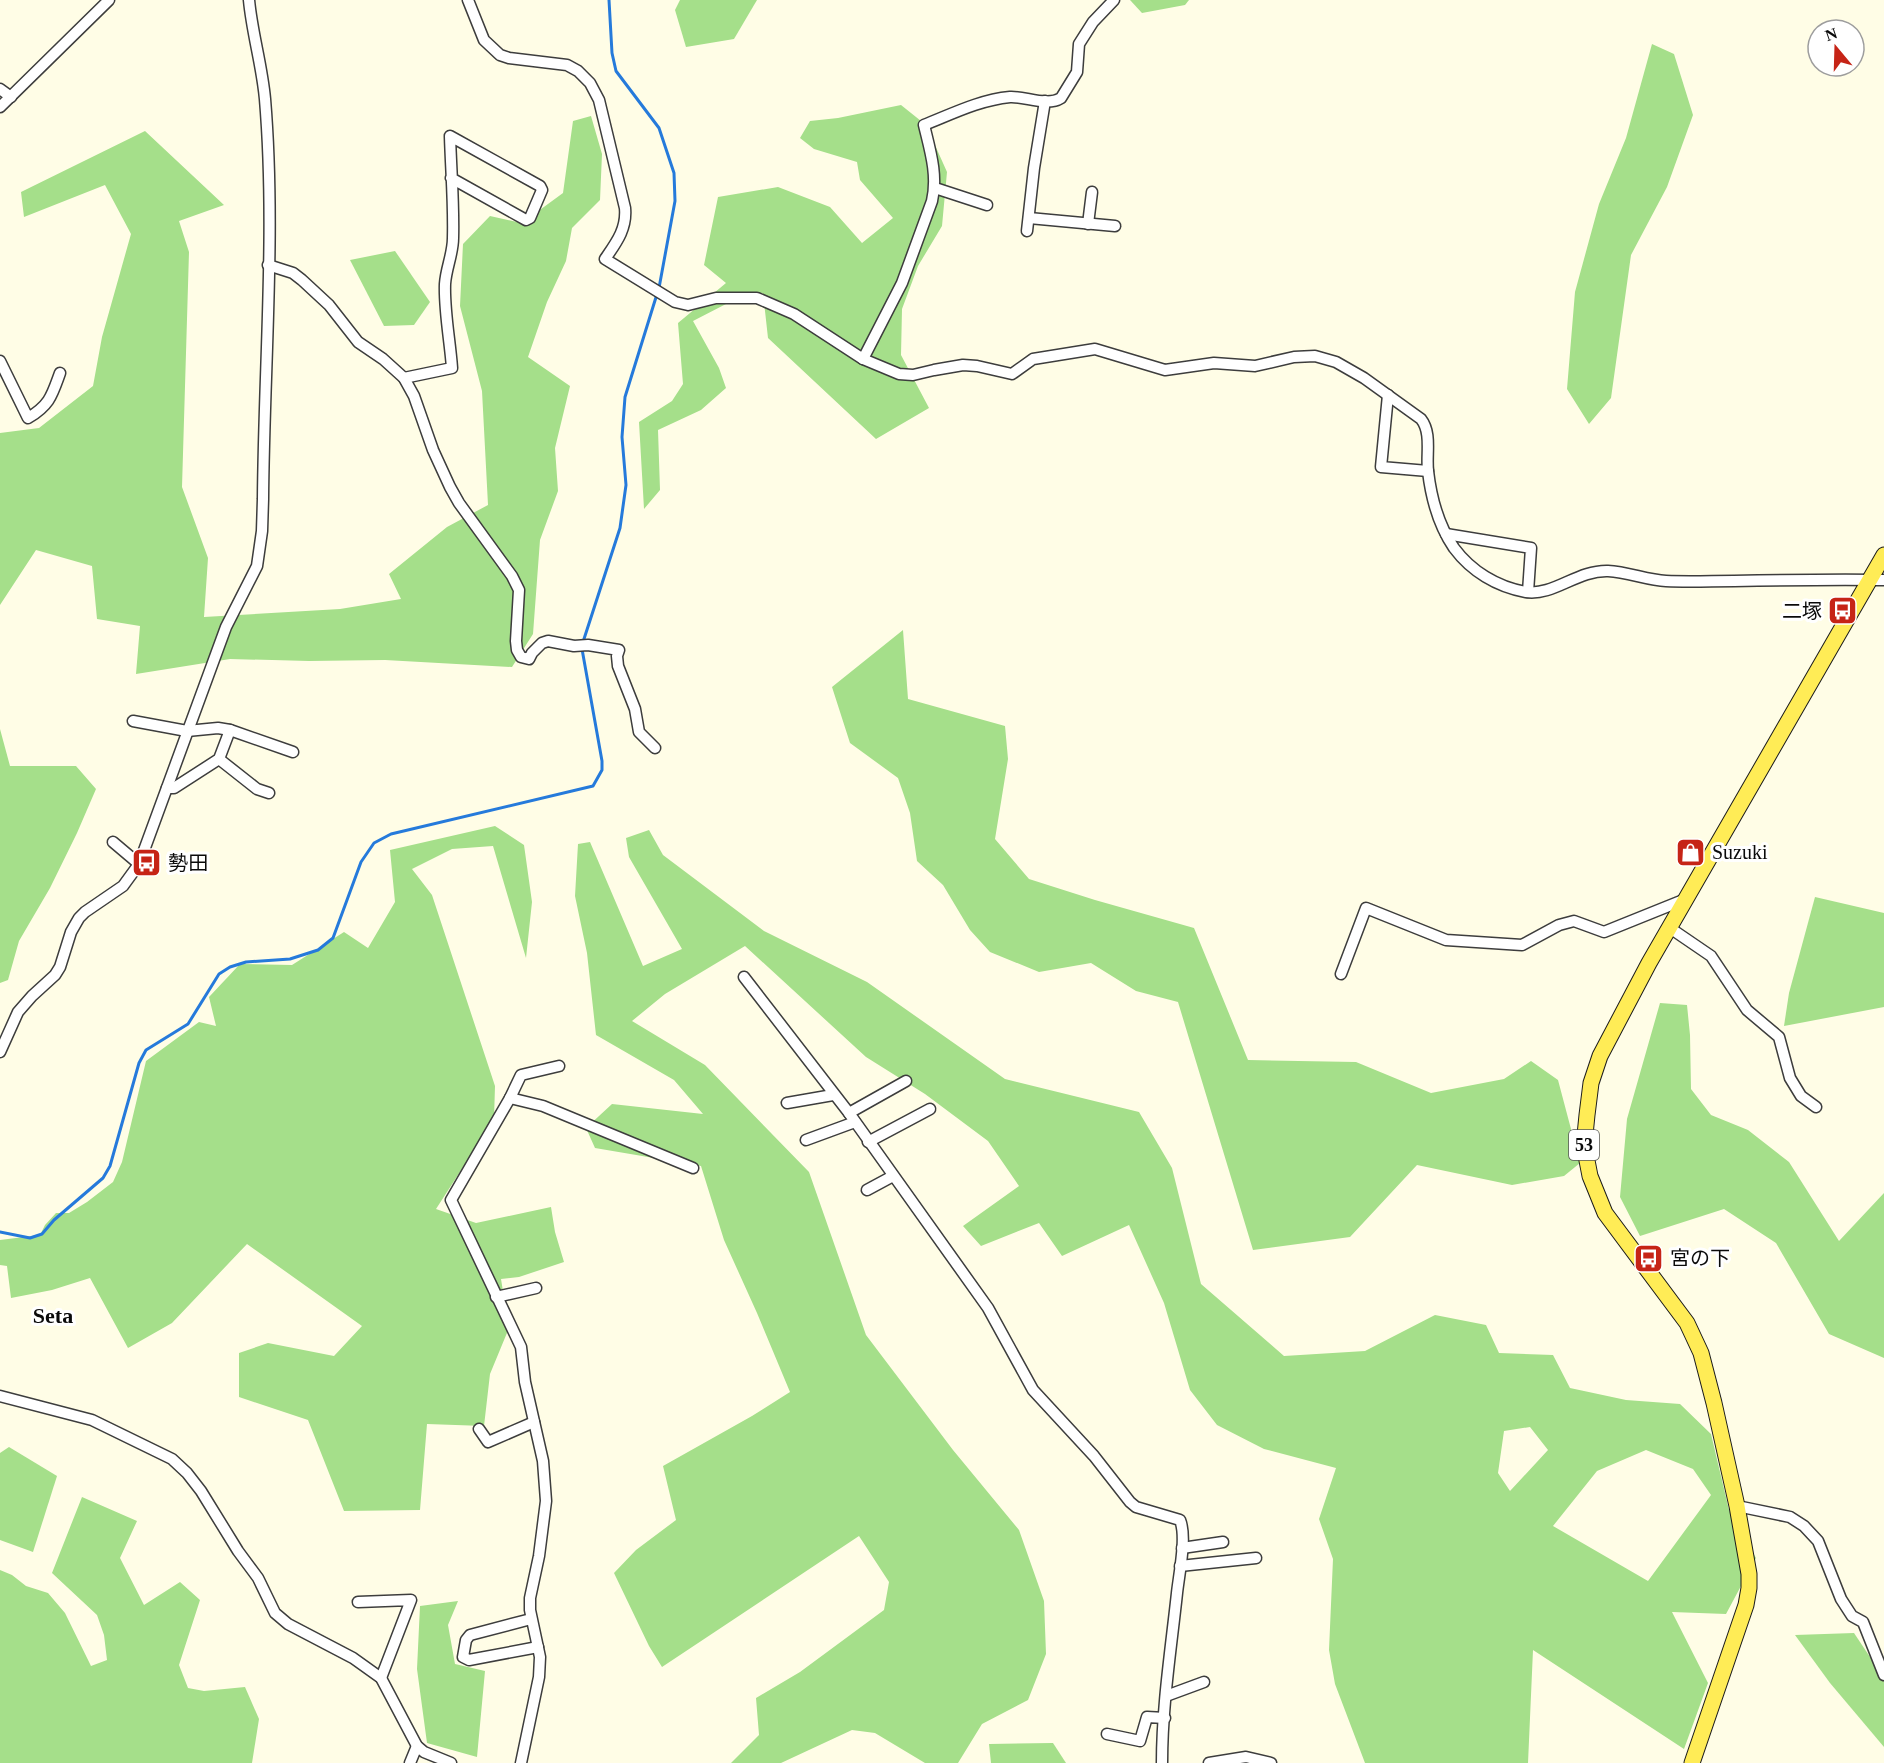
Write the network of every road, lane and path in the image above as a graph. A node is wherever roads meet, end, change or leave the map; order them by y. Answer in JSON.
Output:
{"nodes":[{"id":1,"x":109,"y":0,"type":"edge"},
{"id":2,"x":249,"y":0,"type":"edge"},
{"id":3,"x":468,"y":0,"type":"edge"},
{"id":4,"x":1114,"y":0,"type":"edge"},
{"id":5,"x":0,"y":89,"type":"edge"},
{"id":6,"x":12,"y":97,"type":"junction"},
{"id":7,"x":1045,"y":101,"type":"junction"},
{"id":8,"x":0,"y":107,"type":"edge"},
{"id":9,"x":451,"y":178,"type":"junction"},
{"id":10,"x":935,"y":188,"type":"junction"},
{"id":11,"x":1092,"y":192,"type":"dead end"},
{"id":12,"x":987,"y":205,"type":"dead end"},
{"id":13,"x":1029,"y":218,"type":"junction"},
{"id":14,"x":1088,"y":224,"type":"junction"},
{"id":15,"x":1115,"y":226,"type":"dead end"},
{"id":16,"x":1027,"y":231,"type":"dead end"},
{"id":17,"x":268,"y":265,"type":"junction"},
{"id":18,"x":863,"y":358,"type":"junction"},
{"id":19,"x":0,"y":361,"type":"edge"},
{"id":20,"x":60,"y":373,"type":"dead end"},
{"id":21,"x":404,"y":378,"type":"junction"},
{"id":22,"x":1388,"y":395,"type":"junction"},
{"id":23,"x":1428,"y":471,"type":"junction"},
{"id":24,"x":1446,"y":534,"type":"junction"},
{"id":25,"x":1884,"y":555,"type":"edge"},
{"id":26,"x":1877,"y":579,"type":"edge"},
{"id":27,"x":1528,"y":592,"type":"junction"},
{"id":28,"x":133,"y":720,"type":"dead end"},
{"id":29,"x":230,"y":730,"type":"junction"},
{"id":30,"x":187,"y":731,"type":"junction"},
{"id":31,"x":655,"y":748,"type":"dead end"},
{"id":32,"x":293,"y":752,"type":"dead end"},
{"id":33,"x":219,"y":759,"type":"junction"},
{"id":34,"x":167,"y":788,"type":"junction"},
{"id":35,"x":269,"y":793,"type":"dead end"},
{"id":36,"x":113,"y":842,"type":"dead end"},
{"id":37,"x":139,"y":864,"type":"junction"},
{"id":38,"x":1686,"y":899,"type":"junction"},
{"id":39,"x":1670,"y":927,"type":"junction"},
{"id":40,"x":1341,"y":974,"type":"dead end"},
{"id":41,"x":744,"y":977,"type":"dead end"},
{"id":42,"x":0,"y":1052,"type":"edge"},
{"id":43,"x":559,"y":1066,"type":"dead end"},
{"id":44,"x":906,"y":1081,"type":"dead end"},
{"id":45,"x":834,"y":1095,"type":"junction"},
{"id":46,"x":510,"y":1098,"type":"junction"},
{"id":47,"x":787,"y":1103,"type":"dead end"},
{"id":48,"x":1816,"y":1107,"type":"dead end"},
{"id":49,"x":930,"y":1109,"type":"dead end"},
{"id":50,"x":852,"y":1118,"type":"junction"},
{"id":51,"x":807,"y":1140,"type":"dead end"},
{"id":52,"x":868,"y":1142,"type":"junction"},
{"id":53,"x":693,"y":1168,"type":"dead end"},
{"id":54,"x":893,"y":1176,"type":"junction"},
{"id":55,"x":867,"y":1190,"type":"dead end"},
{"id":56,"x":536,"y":1288,"type":"dead end"},
{"id":57,"x":496,"y":1297,"type":"junction"},
{"id":58,"x":0,"y":1396,"type":"edge"},
{"id":59,"x":534,"y":1422,"type":"junction"},
{"id":60,"x":479,"y":1430,"type":"dead end"},
{"id":61,"x":1737,"y":1506,"type":"junction"},
{"id":62,"x":1223,"y":1542,"type":"dead end"},
{"id":63,"x":1182,"y":1548,"type":"junction"},
{"id":64,"x":1256,"y":1558,"type":"dead end"},
{"id":65,"x":1180,"y":1566,"type":"junction"},
{"id":66,"x":358,"y":1602,"type":"dead end"},
{"id":67,"x":531,"y":1619,"type":"junction"},
{"id":68,"x":538,"y":1647,"type":"junction"},
{"id":69,"x":1884,"y":1675,"type":"edge"},
{"id":70,"x":381,"y":1678,"type":"junction"},
{"id":71,"x":1204,"y":1682,"type":"dead end"},
{"id":72,"x":1166,"y":1696,"type":"junction"},
{"id":73,"x":1164,"y":1718,"type":"junction"},
{"id":74,"x":1107,"y":1734,"type":"dead end"},
{"id":75,"x":417,"y":1746,"type":"junction"},
{"id":76,"x":410,"y":1763,"type":"edge"},
{"id":77,"x":451,"y":1763,"type":"edge"},
{"id":78,"x":520,"y":1763,"type":"edge"},
{"id":79,"x":1162,"y":1763,"type":"edge"},
{"id":80,"x":1209,"y":1763,"type":"edge"},
{"id":81,"x":1271,"y":1763,"type":"edge"},
{"id":82,"x":1692,"y":1763,"type":"edge"}],
"edges":[{"from":1,"to":6,"type":"street"},
{"from":2,"to":17,"type":"street"},
{"from":3,"to":18,"type":"street"},
{"from":4,"to":7,"type":"street"},
{"from":5,"to":6,"type":"street"},
{"from":6,"to":8,"type":"street"},
{"from":7,"to":10,"type":"street"},
{"from":7,"to":13,"type":"street"},
{"from":9,"to":9,"type":"street"},
{"from":9,"to":21,"type":"street"},
{"from":10,"to":12,"type":"street"},
{"from":10,"to":18,"type":"street"},
{"from":11,"to":14,"type":"street"},
{"from":13,"to":14,"type":"street"},
{"from":13,"to":16,"type":"street"},
{"from":14,"to":15,"type":"street"},
{"from":17,"to":21,"type":"street"},
{"from":17,"to":30,"type":"street"},
{"from":18,"to":22,"type":"street"},
{"from":19,"to":20,"type":"street"},
{"from":21,"to":31,"type":"street"},
{"from":22,"to":23,"type":"street"},
{"from":22,"to":23,"type":"street"},
{"from":23,"to":24,"type":"street"},
{"from":24,"to":27,"type":"street"},
{"from":24,"to":27,"type":"street"},
{"from":25,"to":26,"type":"main road","number":"53"},
{"from":26,"to":27,"type":"street"},
{"from":26,"to":38,"type":"main road","number":"53"},
{"from":28,"to":30,"type":"street"},
{"from":29,"to":30,"type":"street"},
{"from":29,"to":32,"type":"street"},
{"from":29,"to":33,"type":"street"},
{"from":30,"to":34,"type":"street"},
{"from":33,"to":34,"type":"street"},
{"from":33,"to":35,"type":"street"},
{"from":34,"to":37,"type":"street"},
{"from":36,"to":37,"type":"street"},
{"from":37,"to":42,"type":"street"},
{"from":38,"to":39,"type":"main road","number":"53"},
{"from":38,"to":40,"type":"street"},
{"from":39,"to":48,"type":"street"},
{"from":39,"to":61,"type":"main road","number":"53"},
{"from":41,"to":45,"type":"street"},
{"from":43,"to":46,"type":"street"},
{"from":44,"to":50,"type":"street"},
{"from":45,"to":47,"type":"street"},
{"from":45,"to":50,"type":"street"},
{"from":46,"to":53,"type":"street"},
{"from":46,"to":57,"type":"street"},
{"from":49,"to":52,"type":"street"},
{"from":50,"to":51,"type":"street"},
{"from":50,"to":52,"type":"street"},
{"from":52,"to":54,"type":"street"},
{"from":54,"to":55,"type":"street"},
{"from":54,"to":63,"type":"street"},
{"from":56,"to":57,"type":"street"},
{"from":57,"to":59,"type":"street"},
{"from":58,"to":70,"type":"street"},
{"from":59,"to":60,"type":"street"},
{"from":59,"to":67,"type":"street"},
{"from":61,"to":69,"type":"street"},
{"from":61,"to":82,"type":"main road","number":"53"},
{"from":62,"to":63,"type":"street"},
{"from":63,"to":65,"type":"street"},
{"from":64,"to":65,"type":"street"},
{"from":65,"to":72,"type":"street"},
{"from":66,"to":70,"type":"street"},
{"from":67,"to":68,"type":"street"},
{"from":67,"to":68,"type":"street"},
{"from":68,"to":78,"type":"street"},
{"from":70,"to":75,"type":"street"},
{"from":71,"to":72,"type":"street"},
{"from":72,"to":73,"type":"street"},
{"from":73,"to":74,"type":"street"},
{"from":73,"to":79,"type":"street"},
{"from":75,"to":76,"type":"street"},
{"from":75,"to":77,"type":"street"},
{"from":80,"to":81,"type":"street"}]}
